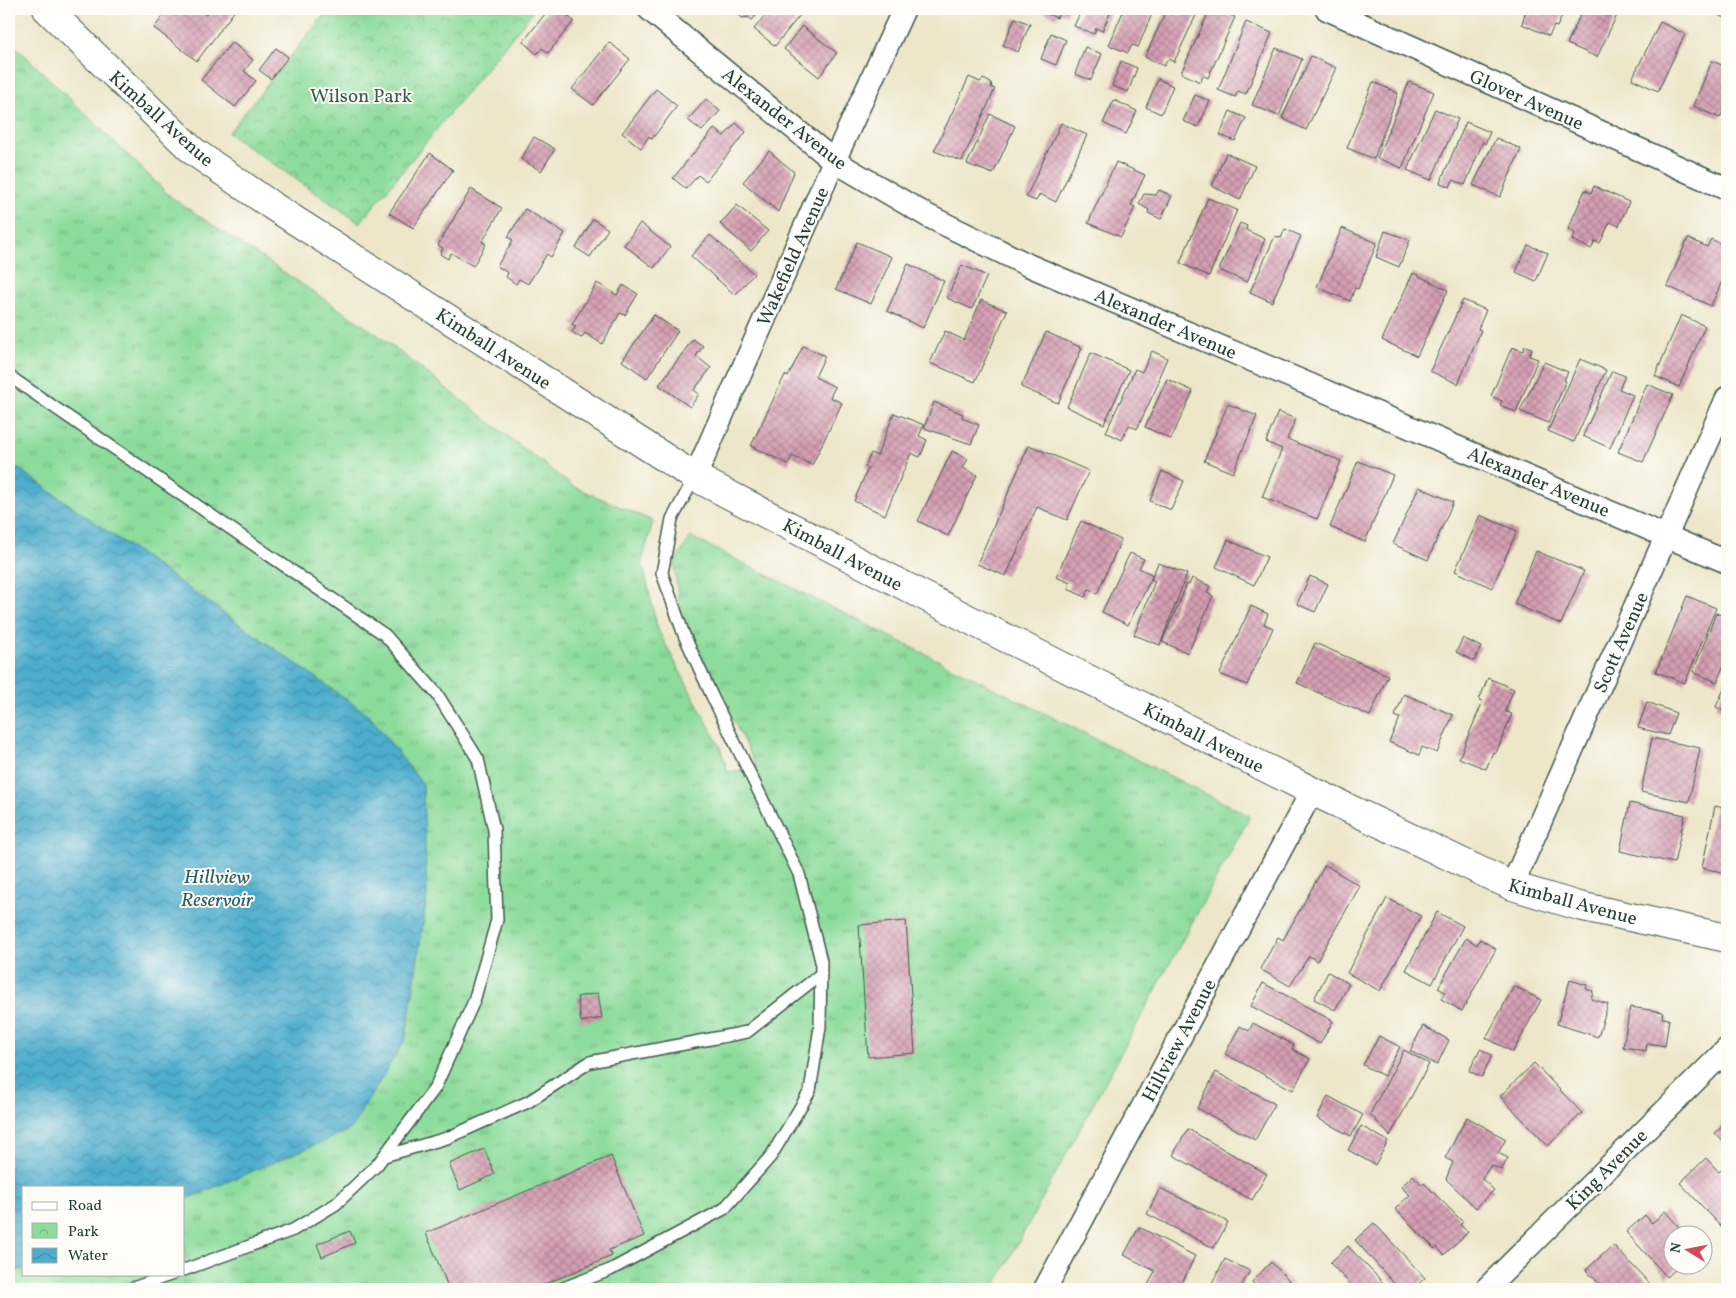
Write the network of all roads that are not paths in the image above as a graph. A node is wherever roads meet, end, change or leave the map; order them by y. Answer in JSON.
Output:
{"nodes":[{"id":1,"x":47,"y":9,"type":"edge"},
{"id":2,"x":649,"y":9,"type":"edge"},
{"id":3,"x":904,"y":9,"type":"edge"},
{"id":4,"x":1327,"y":9,"type":"edge"},
{"id":5,"x":834,"y":161,"type":"junction"},
{"id":6,"x":1727,"y":189,"type":"edge"},
{"id":7,"x":9,"y":376,"type":"edge"},
{"id":8,"x":1727,"y":398,"type":"edge"},
{"id":9,"x":695,"y":477,"type":"junction"},
{"id":10,"x":1667,"y":535,"type":"junction"},
{"id":11,"x":1727,"y":562,"type":"edge"},
{"id":12,"x":1312,"y":791,"type":"junction"},
{"id":13,"x":1512,"y":886,"type":"junction"},
{"id":14,"x":1727,"y":938,"type":"edge"},
{"id":15,"x":821,"y":974,"type":"junction"},
{"id":16,"x":1727,"y":1050,"type":"edge"},
{"id":17,"x":384,"y":1156,"type":"junction"},
{"id":18,"x":185,"y":1270,"type":"edge"},
{"id":19,"x":167,"y":1276,"type":"edge"},
{"id":20,"x":130,"y":1289,"type":"edge"},
{"id":21,"x":561,"y":1289,"type":"edge"},
{"id":22,"x":1044,"y":1289,"type":"edge"},
{"id":23,"x":1486,"y":1289,"type":"edge"}],
"edges":[{"from":1,"to":9,"type":"street","name":"Kimball Avenue"},
{"from":2,"to":5,"type":"street","name":"Alexander Avenue"},
{"from":3,"to":5,"type":"street","name":"Wakefield Avenue"},
{"from":4,"to":6,"type":"street","name":"Glover Avenue"},
{"from":5,"to":9,"type":"street","name":"Wakefield Avenue"},
{"from":5,"to":10,"type":"street","name":"Alexander Avenue"},
{"from":7,"to":17,"type":"lane"},
{"from":8,"to":10,"type":"street","name":"Scott Avenue"},
{"from":9,"to":12,"type":"street","name":"Kimball Avenue"},
{"from":9,"to":15,"type":"lane"},
{"from":10,"to":11,"type":"street","name":"Alexander Avenue"},
{"from":10,"to":13,"type":"street","name":"Scott Avenue"},
{"from":12,"to":13,"type":"street","name":"Kimball Avenue"},
{"from":12,"to":22,"type":"street","name":"Hillview Avenue"},
{"from":13,"to":14,"type":"street","name":"Kimball Avenue"},
{"from":15,"to":17,"type":"lane"},
{"from":15,"to":21,"type":"lane"},
{"from":16,"to":23,"type":"street","name":"King Avenue"},
{"from":17,"to":18,"type":"lane"},
{"from":19,"to":20,"type":"lane"}]}
